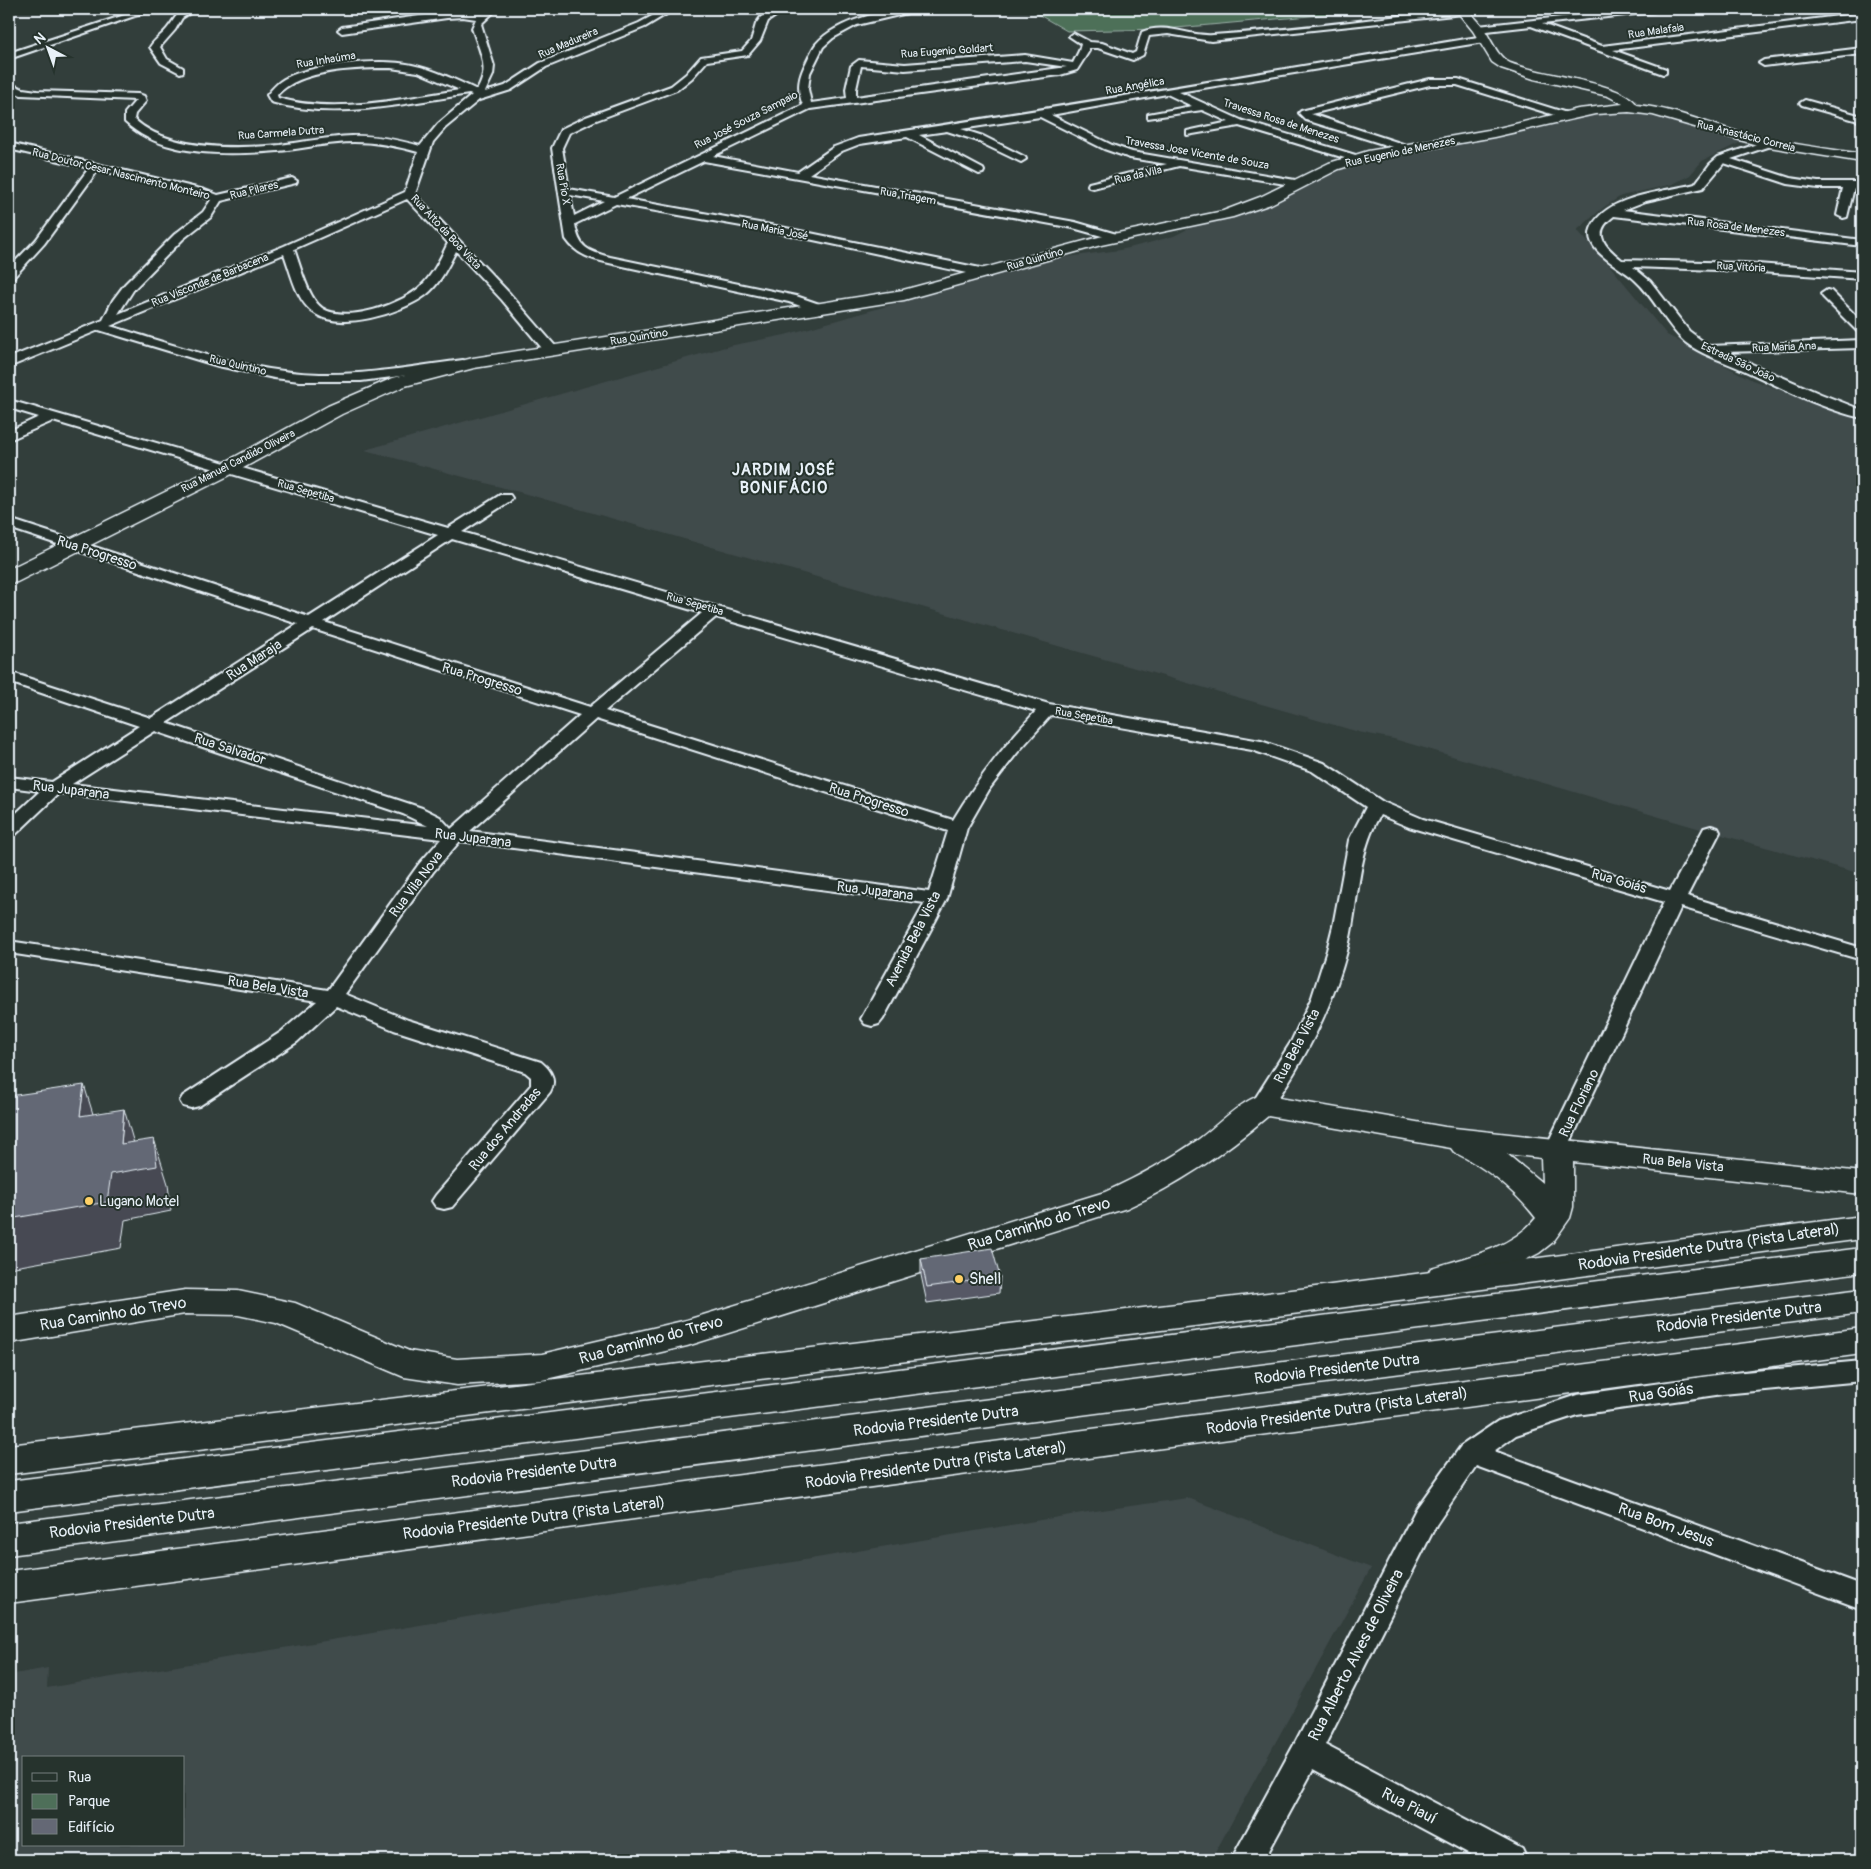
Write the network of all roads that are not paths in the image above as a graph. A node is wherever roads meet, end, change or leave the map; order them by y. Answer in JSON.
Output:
{"nodes":[{"id":1,"x":151,"y":9,"type":"edge"},
{"id":2,"x":192,"y":9,"type":"edge"},
{"id":3,"x":493,"y":9,"type":"edge"},
{"id":4,"x":671,"y":9,"type":"edge"},
{"id":5,"x":782,"y":9,"type":"edge"},
{"id":6,"x":920,"y":9,"type":"edge"},
{"id":7,"x":1654,"y":9,"type":"edge"},
{"id":8,"x":1462,"y":10,"type":"edge"},
{"id":9,"x":458,"y":11,"type":"edge"},
{"id":10,"x":1862,"y":16,"type":"edge"},
{"id":11,"x":482,"y":17,"type":"junction"},
{"id":12,"x":1531,"y":23,"type":"junction"},
{"id":13,"x":342,"y":30,"type":"dead end"},
{"id":14,"x":1481,"y":34,"type":"junction"},
{"id":15,"x":1074,"y":36,"type":"dead end"},
{"id":16,"x":1088,"y":45,"type":"junction"},
{"id":17,"x":707,"y":49,"type":"dead end"},
{"id":18,"x":1601,"y":50,"type":"junction"},
{"id":19,"x":1862,"y":51,"type":"edge"},
{"id":20,"x":24,"y":52,"type":"junction"},
{"id":21,"x":9,"y":56,"type":"edge"},
{"id":22,"x":19,"y":63,"type":"dead end"},
{"id":23,"x":1764,"y":63,"type":"dead end"},
{"id":24,"x":698,"y":66,"type":"junction"},
{"id":25,"x":1076,"y":66,"type":"junction"},
{"id":26,"x":180,"y":70,"type":"dead end"},
{"id":27,"x":1663,"y":71,"type":"dead end"},
{"id":28,"x":9,"y":86,"type":"edge"},
{"id":29,"x":1170,"y":92,"type":"junction"},
{"id":30,"x":474,"y":95,"type":"junction"},
{"id":31,"x":852,"y":99,"type":"junction"},
{"id":32,"x":1805,"y":103,"type":"dead end"},
{"id":33,"x":808,"y":106,"type":"junction"},
{"id":34,"x":1202,"y":107,"type":"junction"},
{"id":35,"x":1632,"y":108,"type":"junction"},
{"id":36,"x":1041,"y":114,"type":"junction"},
{"id":37,"x":1151,"y":116,"type":"dead end"},
{"id":38,"x":1567,"y":116,"type":"junction"},
{"id":39,"x":1862,"y":120,"type":"edge"},
{"id":40,"x":1239,"y":123,"type":"junction"},
{"id":41,"x":946,"y":128,"type":"junction"},
{"id":42,"x":907,"y":133,"type":"junction"},
{"id":43,"x":1191,"y":133,"type":"dead end"},
{"id":44,"x":1769,"y":143,"type":"junction"},
{"id":45,"x":9,"y":146,"type":"edge"},
{"id":46,"x":1405,"y":148,"type":"junction"},
{"id":47,"x":423,"y":150,"type":"junction"},
{"id":48,"x":700,"y":157,"type":"junction"},
{"id":49,"x":1862,"y":158,"type":"edge"},
{"id":50,"x":1020,"y":159,"type":"dead end"},
{"id":51,"x":1358,"y":159,"type":"junction"},
{"id":52,"x":1722,"y":159,"type":"junction"},
{"id":53,"x":1183,"y":164,"type":"junction"},
{"id":54,"x":95,"y":167,"type":"junction"},
{"id":55,"x":979,"y":170,"type":"dead end"},
{"id":56,"x":798,"y":176,"type":"junction"},
{"id":57,"x":292,"y":181,"type":"dead end"},
{"id":58,"x":1297,"y":183,"type":"junction"},
{"id":59,"x":1093,"y":185,"type":"dead end"},
{"id":60,"x":1849,"y":185,"type":"junction"},
{"id":61,"x":1862,"y":185,"type":"edge"},
{"id":62,"x":564,"y":191,"type":"junction"},
{"id":63,"x":409,"y":194,"type":"junction"},
{"id":64,"x":217,"y":199,"type":"junction"},
{"id":65,"x":614,"y":200,"type":"junction"},
{"id":66,"x":1611,"y":212,"type":"junction"},
{"id":67,"x":1843,"y":215,"type":"dead end"},
{"id":68,"x":570,"y":222,"type":"junction"},
{"id":69,"x":1177,"y":227,"type":"joint"},
{"id":70,"x":1116,"y":237,"type":"junction"},
{"id":71,"x":455,"y":241,"type":"junction"},
{"id":72,"x":1862,"y":243,"type":"edge"},
{"id":73,"x":288,"y":248,"type":"junction"},
{"id":74,"x":1620,"y":263,"type":"junction"},
{"id":75,"x":986,"y":273,"type":"junction"},
{"id":76,"x":9,"y":275,"type":"edge"},
{"id":77,"x":1862,"y":275,"type":"edge"},
{"id":78,"x":1827,"y":294,"type":"dead end"},
{"id":79,"x":822,"y":309,"type":"junction"},
{"id":80,"x":103,"y":324,"type":"junction"},
{"id":81,"x":1862,"y":329,"type":"edge"},
{"id":82,"x":1862,"y":344,"type":"edge"},
{"id":83,"x":1706,"y":349,"type":"junction"},
{"id":84,"x":551,"y":350,"type":"junction"},
{"id":85,"x":9,"y":363,"type":"edge"},
{"id":86,"x":473,"y":363,"type":"junction"},
{"id":87,"x":9,"y":404,"type":"edge"},
{"id":88,"x":1862,"y":414,"type":"edge"},
{"id":89,"x":51,"y":417,"type":"junction"},
{"id":90,"x":9,"y":436,"type":"edge"},
{"id":91,"x":227,"y":469,"type":"junction"},
{"id":92,"x":506,"y":498,"type":"dead end"},
{"id":93,"x":9,"y":523,"type":"edge"},
{"id":94,"x":451,"y":533,"type":"junction"},
{"id":95,"x":71,"y":545,"type":"junction"},
{"id":96,"x":9,"y":577,"type":"edge"},
{"id":97,"x":715,"y":610,"type":"junction"},
{"id":98,"x":311,"y":623,"type":"junction"},
{"id":99,"x":9,"y":677,"type":"edge"},
{"id":100,"x":1047,"y":709,"type":"junction"},
{"id":101,"x":594,"y":714,"type":"junction"},
{"id":102,"x":156,"y":724,"type":"junction"},
{"id":103,"x":9,"y":782,"type":"edge"},
{"id":104,"x":54,"y":788,"type":"junction"},
{"id":105,"x":1376,"y":806,"type":"junction"},
{"id":106,"x":958,"y":828,"type":"junction"},
{"id":107,"x":9,"y":830,"type":"edge"},
{"id":108,"x":1711,"y":832,"type":"dead end"},
{"id":109,"x":448,"y":835,"type":"junction"},
{"id":110,"x":1676,"y":898,"type":"junction"},
{"id":111,"x":937,"y":899,"type":"junction"},
{"id":112,"x":9,"y":947,"type":"edge"},
{"id":113,"x":1862,"y":954,"type":"edge"},
{"id":114,"x":333,"y":997,"type":"junction"},
{"id":115,"x":872,"y":1019,"type":"dead end"},
{"id":116,"x":519,"y":1061,"type":"joint"},
{"id":117,"x":191,"y":1102,"type":"dead end"},
{"id":118,"x":1262,"y":1105,"type":"junction"},
{"id":119,"x":1445,"y":1137,"type":"junction"},
{"id":120,"x":1556,"y":1149,"type":"junction"},
{"id":121,"x":1862,"y":1183,"type":"edge"},
{"id":122,"x":444,"y":1201,"type":"dead end"},
{"id":123,"x":1554,"y":1218,"type":"junction"},
{"id":124,"x":1862,"y":1227,"type":"edge"},
{"id":125,"x":1862,"y":1260,"type":"edge"},
{"id":126,"x":1392,"y":1289,"type":"junction"},
{"id":127,"x":1862,"y":1302,"type":"edge"},
{"id":128,"x":9,"y":1330,"type":"edge"},
{"id":129,"x":1862,"y":1341,"type":"edge"},
{"id":130,"x":1862,"y":1371,"type":"edge"},
{"id":131,"x":1470,"y":1453,"type":"junction"},
{"id":132,"x":9,"y":1460,"type":"edge"},
{"id":133,"x":9,"y":1496,"type":"edge"},
{"id":134,"x":9,"y":1539,"type":"edge"},
{"id":135,"x":9,"y":1586,"type":"edge"},
{"id":136,"x":1862,"y":1597,"type":"edge"},
{"id":137,"x":1307,"y":1751,"type":"junction"},
{"id":138,"x":1247,"y":1860,"type":"edge"},
{"id":139,"x":1511,"y":1860,"type":"edge"}],
"edges":[{"from":1,"to":20,"type":"street"},
{"from":2,"to":26,"type":"street"},
{"from":3,"to":11,"type":"street"},
{"from":4,"to":30,"type":"street","name":"Rua Madureira"},
{"from":5,"to":24,"type":"street","name":"Rua Pio X"},
{"from":6,"to":33,"type":"street","name":"Rua José Souza Sampaio"},
{"from":7,"to":12,"type":"street","name":"Rua Angélica"},
{"from":8,"to":14,"type":"main road"},
{"from":8,"to":16,"type":"street"},
{"from":9,"to":11,"type":"street"},
{"from":9,"to":13,"type":"street"},
{"from":10,"to":18,"type":"street","name":"Rua Malafaia"},
{"from":11,"to":30,"type":"street","name":"Rua Alto da Boa Vista"},
{"from":12,"to":14,"type":"street","name":"Rua Angélica"},
{"from":12,"to":18,"type":"street"},
{"from":14,"to":29,"type":"street","name":"Rua Angélica"},
{"from":14,"to":35,"type":"main road"},
{"from":15,"to":16,"type":"street"},
{"from":16,"to":25,"type":"street"},
{"from":17,"to":24,"type":"street"},
{"from":18,"to":27,"type":"street"},
{"from":19,"to":23,"type":"street"},
{"from":20,"to":21,"type":"street"},
{"from":20,"to":22,"type":"street"},
{"from":24,"to":62,"type":"street","name":"Rua Pio X"},
{"from":25,"to":31,"type":"street"},
{"from":25,"to":31,"type":"street","name":"Rua Eugenio Goldart"},
{"from":28,"to":47,"type":"street","name":"Rua Carmela Dutra"},
{"from":29,"to":34,"type":"street","name":"Travessa Rosa de Menezes"},
{"from":29,"to":36,"type":"street","name":"Rua Angélica"},
{"from":30,"to":30,"type":"street","name":"Rua Inhaúma"},
{"from":30,"to":47,"type":"street","name":"Rua Alto da Boa Vista"},
{"from":31,"to":33,"type":"street"},
{"from":32,"to":39,"type":"street"},
{"from":33,"to":48,"type":"street","name":"Rua José Souza Sampaio"},
{"from":34,"to":37,"type":"street"},
{"from":34,"to":40,"type":"street","name":"Travessa Rosa de Menezes"},
{"from":35,"to":38,"type":"main road","name":"Rua Eugenio de Menezes"},
{"from":35,"to":44,"type":"main road","name":"Rua Anastácio Correia"},
{"from":36,"to":41,"type":"street","name":"Rua Angélica"},
{"from":36,"to":53,"type":"street","name":"Travessa Jose Vicente de Souza"},
{"from":38,"to":46,"type":"main road","name":"Rua Eugenio de Menezes"},
{"from":38,"to":46,"type":"street"},
{"from":40,"to":43,"type":"street"},
{"from":40,"to":51,"type":"street","name":"Travessa Rosa de Menezes"},
{"from":41,"to":42,"type":"street","name":"Rua Angélica"},
{"from":41,"to":50,"type":"street"},
{"from":42,"to":55,"type":"street"},
{"from":42,"to":56,"type":"street","name":"Rua Angélica"},
{"from":44,"to":49,"type":"main road","name":"Rua Anastácio Correia"},
{"from":44,"to":52,"type":"street"},
{"from":45,"to":54,"type":"street","name":"Rua Doutor Cesar Nascimento Monteiro"},
{"from":46,"to":51,"type":"main road","name":"Rua Eugenio de Menezes"},
{"from":47,"to":63,"type":"street","name":"Rua Alto da Boa Vista"},
{"from":48,"to":56,"type":"street","name":"Rua Triagem"},
{"from":48,"to":65,"type":"street","name":"Rua José Souza Sampaio"},
{"from":51,"to":58,"type":"main road","name":"Rua Eugenio de Menezes"},
{"from":52,"to":60,"type":"street"},
{"from":52,"to":66,"type":"street","name":"Estrada São João"},
{"from":53,"to":58,"type":"street","name":"Travessa Jose Vicente de Souza"},
{"from":53,"to":59,"type":"street","name":"Rua da Vila"},
{"from":54,"to":64,"type":"street","name":"Rua Doutor Cesar Nascimento Monteiro"},
{"from":54,"to":76,"type":"street"},
{"from":56,"to":70,"type":"street","name":"Rua Triagem"},
{"from":57,"to":64,"type":"street","name":"Rua Pilares"},
{"from":58,"to":69,"type":"main road","name":"Rua Eugenio de Menezes"},
{"from":60,"to":61,"type":"street"},
{"from":60,"to":67,"type":"street"},
{"from":62,"to":65,"type":"street","name":"Rua Maria José"},
{"from":62,"to":68,"type":"street","name":"Rua Pio X"},
{"from":63,"to":71,"type":"street","name":"Rua Alto da Boa Vista"},
{"from":63,"to":73,"type":"street","name":"Rua Visconde de Barbacena"},
{"from":64,"to":80,"type":"street","name":"Rua Doutor Cesar Nascimento Monteiro"},
{"from":65,"to":68,"type":"street","name":"Rua José Souza Sampaio"},
{"from":65,"to":75,"type":"street","name":"Rua Maria José"},
{"from":66,"to":72,"type":"street","name":"Rua Rosa de Menezes"},
{"from":66,"to":74,"type":"street","name":"Estrada São João"},
{"from":68,"to":79,"type":"street","name":"Rua Pio X"},
{"from":69,"to":70,"type":"main road","name":"Rua Quintino"},
{"from":70,"to":75,"type":"main road","name":"Rua Quintino"},
{"from":71,"to":73,"type":"street"},
{"from":71,"to":84,"type":"street","name":"Rua Alto da Boa Vista"},
{"from":73,"to":80,"type":"street","name":"Rua Visconde de Barbacena"},
{"from":74,"to":77,"type":"street","name":"Rua Vitória"},
{"from":74,"to":83,"type":"street","name":"Estrada São João"},
{"from":75,"to":79,"type":"main road","name":"Rua Quintino"},
{"from":78,"to":81,"type":"street"},
{"from":79,"to":84,"type":"main road","name":"Rua Quintino"},
{"from":80,"to":85,"type":"street","name":"Rua Visconde de Barbacena"},
{"from":80,"to":86,"type":"street","name":"Rua Quintino"},
{"from":82,"to":83,"type":"street","name":"Rua Maria Ana"},
{"from":83,"to":88,"type":"street","name":"Estrada São João"},
{"from":84,"to":86,"type":"main road","name":"Rua Quintino"},
{"from":86,"to":91,"type":"main road","name":"Rua Manuel Candido Oliveira"},
{"from":87,"to":89,"type":"street","name":"Rua Sepetiba"},
{"from":89,"to":90,"type":"street"},
{"from":89,"to":91,"type":"street","name":"Rua Sepetiba"},
{"from":91,"to":94,"type":"street","name":"Rua Sepetiba"},
{"from":91,"to":95,"type":"main road","name":"Rua Manuel Candido Oliveira"},
{"from":92,"to":94,"type":"street","name":"Rua Maraja"},
{"from":93,"to":95,"type":"street","name":"Rua Progresso"},
{"from":94,"to":97,"type":"street","name":"Rua Sepetiba"},
{"from":94,"to":98,"type":"street","name":"Rua Maraja"},
{"from":95,"to":96,"type":"main road","name":"Rua Manuel Candido Oliveira"},
{"from":95,"to":98,"type":"street","name":"Rua Progresso"},
{"from":97,"to":100,"type":"street","name":"Rua Sepetiba"},
{"from":97,"to":101,"type":"street","name":"Rua Vila Nova"},
{"from":98,"to":101,"type":"street","name":"Rua Progresso"},
{"from":98,"to":102,"type":"street","name":"Rua Maraja"},
{"from":99,"to":102,"type":"street","name":"Rua Salvador"},
{"from":100,"to":105,"type":"street","name":"Rua Sepetiba"},
{"from":100,"to":106,"type":"street","name":"Avenida Bela Vista"},
{"from":101,"to":106,"type":"street","name":"Rua Progresso"},
{"from":101,"to":109,"type":"street","name":"Rua Vila Nova"},
{"from":102,"to":104,"type":"street","name":"Rua Maraja"},
{"from":102,"to":109,"type":"street","name":"Rua Salvador"},
{"from":103,"to":104,"type":"street","name":"Rua Juparana"},
{"from":104,"to":107,"type":"street","name":"Rua Maraja"},
{"from":104,"to":109,"type":"street","name":"Rua Juparana"},
{"from":105,"to":110,"type":"street","name":"Rua Goiás"},
{"from":105,"to":118,"type":"street","name":"Rua Bela Vista"},
{"from":106,"to":111,"type":"street","name":"Avenida Bela Vista"},
{"from":108,"to":110,"type":"street","name":"Rua Floriano"},
{"from":109,"to":111,"type":"street","name":"Rua Juparana"},
{"from":109,"to":114,"type":"street","name":"Rua Vila Nova"},
{"from":110,"to":113,"type":"street","name":"Rua Goiás"},
{"from":110,"to":120,"type":"street","name":"Rua Floriano"},
{"from":111,"to":115,"type":"street","name":"Avenida Bela Vista"},
{"from":112,"to":114,"type":"street","name":"Rua Bela Vista"},
{"from":114,"to":116,"type":"street","name":"Rua Bela Vista"},
{"from":114,"to":117,"type":"street","name":"Rua Vila Nova"},
{"from":116,"to":122,"type":"street","name":"Rua dos Andradas"},
{"from":118,"to":119,"type":"main road","name":"Rua Bela Vista"},
{"from":118,"to":128,"type":"main road","name":"Rua Caminho do Trevo"},
{"from":119,"to":120,"type":"main road","name":"Rua Bela Vista"},
{"from":119,"to":123,"type":"main road","name":"Rua Bela Vista"},
{"from":120,"to":121,"type":"main road","name":"Rua Bela Vista"},
{"from":120,"to":123,"type":"main road","name":"Rua Floriano"},
{"from":123,"to":126,"type":"main road"},
{"from":124,"to":126,"type":"main road","name":"Rodovia Presidente Dutra (Pista Lateral)"},
{"from":125,"to":133,"type":"main road"},
{"from":126,"to":132,"type":"main road","name":"Rodovia Presidente Dutra (Pista Lateral)"},
{"from":127,"to":134,"type":"main road","name":"Rodovia Presidente Dutra"},
{"from":129,"to":135,"type":"main road","name":"Rodovia Presidente Dutra (Pista Lateral)"},
{"from":130,"to":131,"type":"street","name":"Rua Goiás"},
{"from":131,"to":136,"type":"street","name":"Rua Bom Jesus"},
{"from":131,"to":137,"type":"street","name":"Rua Alberto Alves de Oliveira"},
{"from":137,"to":138,"type":"street","name":"Rua Alberto Alves de Oliveira"},
{"from":137,"to":139,"type":"street","name":"Rua Piauí"}]}
